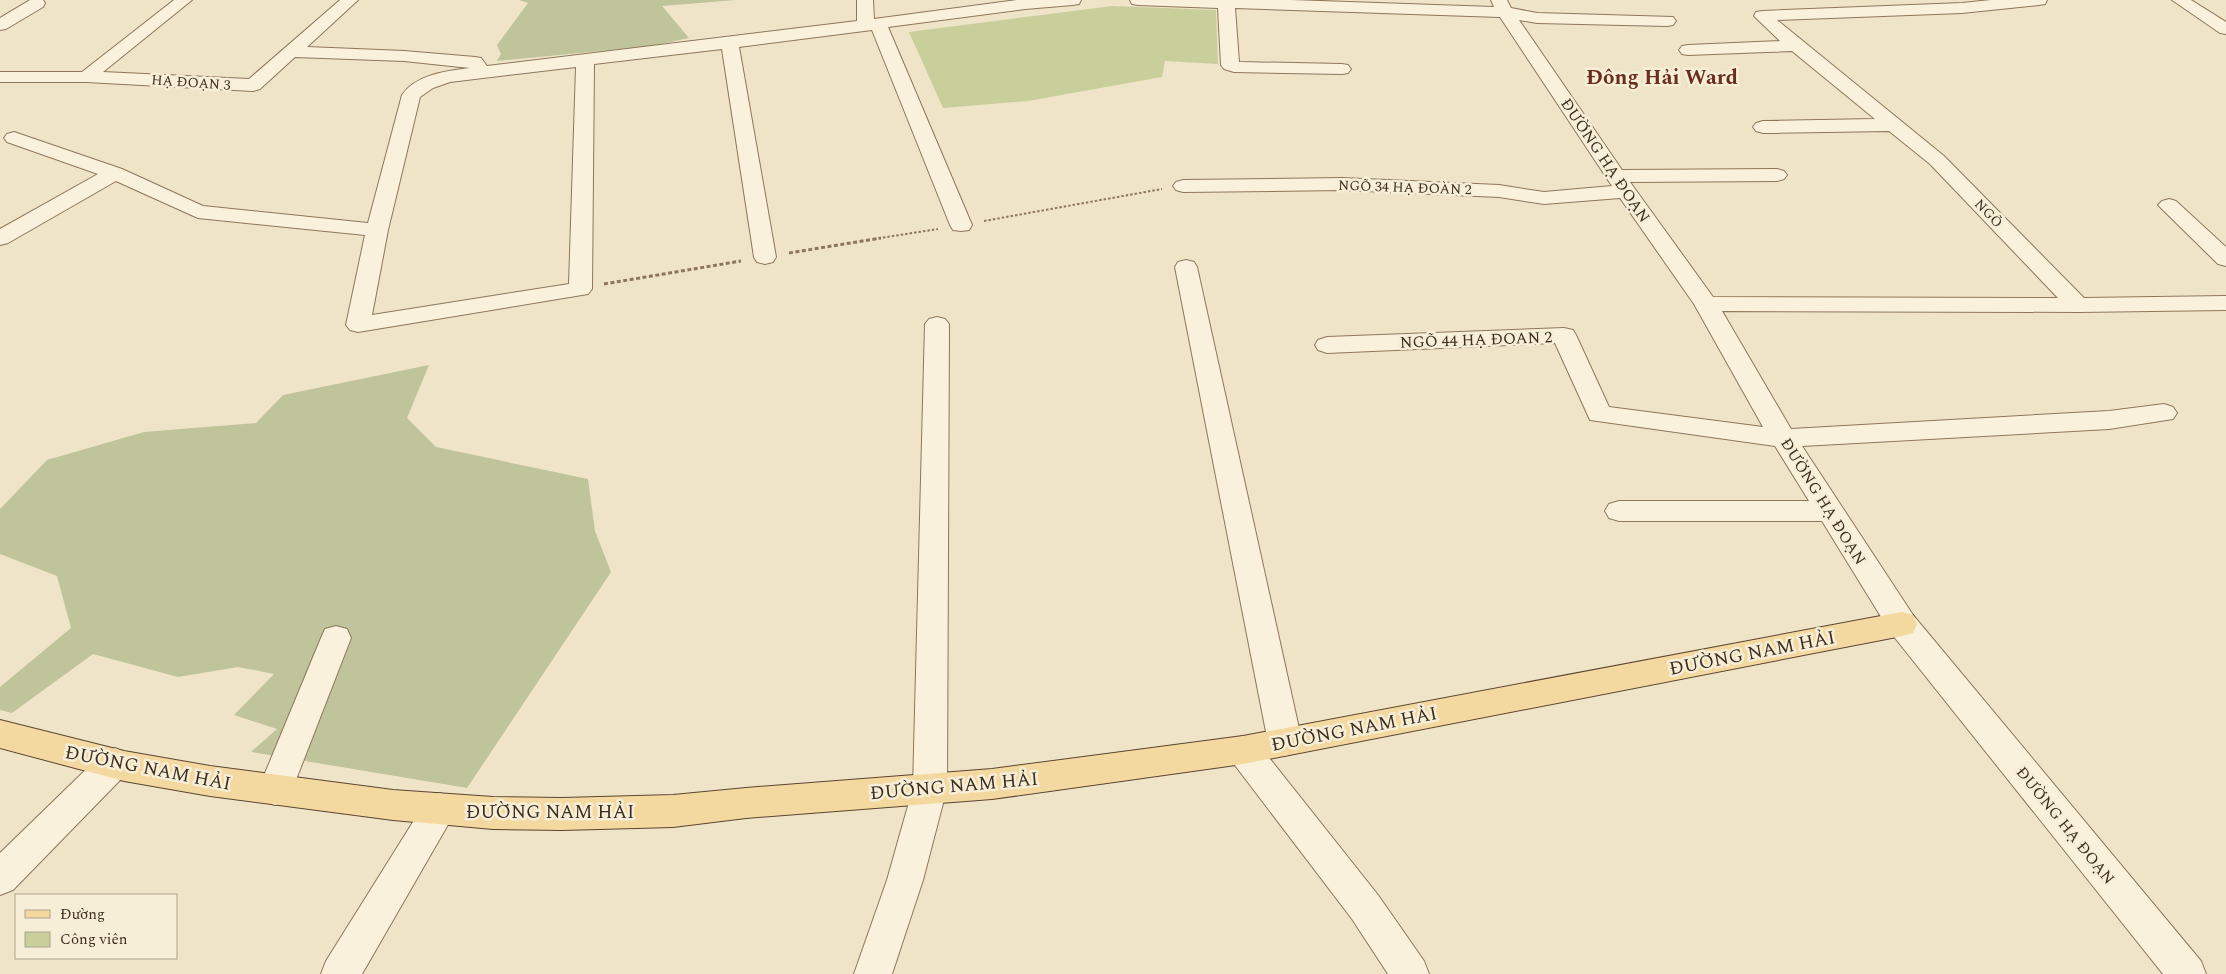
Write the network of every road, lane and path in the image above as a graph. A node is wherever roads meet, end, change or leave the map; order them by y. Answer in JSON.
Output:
{"nodes":[{"id":1,"x":184,"y":0,"type":"edge"},
{"id":2,"x":350,"y":0,"type":"edge"},
{"id":3,"x":865,"y":0,"type":"edge"},
{"id":4,"x":1072,"y":0,"type":"edge"},
{"id":5,"x":1138,"y":0,"type":"edge"},
{"id":6,"x":2038,"y":0,"type":"edge"},
{"id":7,"x":2180,"y":0,"type":"edge"},
{"id":8,"x":37,"y":3,"type":"dead end"},
{"id":9,"x":1226,"y":4,"type":"junction"},
{"id":10,"x":1376,"y":4,"type":"edge"},
{"id":11,"x":1885,"y":5,"type":"edge"},
{"id":12,"x":1502,"y":6,"type":"edge"},
{"id":13,"x":1668,"y":21,"type":"dead end"},
{"id":14,"x":0,"y":25,"type":"edge"},
{"id":15,"x":872,"y":25,"type":"junction"},
{"id":16,"x":2226,"y":29,"type":"edge"},
{"id":17,"x":730,"y":43,"type":"junction"},
{"id":18,"x":1796,"y":46,"type":"junction"},
{"id":19,"x":1688,"y":50,"type":"dead end"},
{"id":20,"x":292,"y":52,"type":"junction"},
{"id":21,"x":585,"y":61,"type":"junction"},
{"id":22,"x":1342,"y":69,"type":"dead end"},
{"id":23,"x":477,"y":73,"type":"junction"},
{"id":24,"x":0,"y":77,"type":"edge"},
{"id":25,"x":86,"y":77,"type":"junction"},
{"id":26,"x":1895,"y":125,"type":"junction"},
{"id":27,"x":1763,"y":127,"type":"dead end"},
{"id":28,"x":14,"y":138,"type":"dead end"},
{"id":29,"x":116,"y":173,"type":"junction"},
{"id":30,"x":1776,"y":175,"type":"dead end"},
{"id":31,"x":1621,"y":183,"type":"junction"},
{"id":32,"x":1183,"y":186,"type":"joint"},
{"id":33,"x":2169,"y":205,"type":"dead end"},
{"id":34,"x":961,"y":225,"type":"junction"},
{"id":35,"x":377,"y":230,"type":"junction"},
{"id":36,"x":0,"y":238,"type":"edge"},
{"id":37,"x":765,"y":257,"type":"junction"},
{"id":38,"x":2226,"y":259,"type":"edge"},
{"id":39,"x":1186,"y":266,"type":"dead end"},
{"id":40,"x":580,"y":289,"type":"junction"},
{"id":41,"x":1706,"y":304,"type":"junction"},
{"id":42,"x":2226,"y":304,"type":"edge"},
{"id":43,"x":2078,"y":305,"type":"junction"},
{"id":44,"x":937,"y":324,"type":"dead end"},
{"id":45,"x":1327,"y":345,"type":"dead end"},
{"id":46,"x":2164,"y":413,"type":"dead end"},
{"id":47,"x":1783,"y":438,"type":"junction"},
{"id":48,"x":1619,"y":511,"type":"dead end"},
{"id":49,"x":1830,"y":511,"type":"junction"},
{"id":50,"x":1902,"y":624,"type":"junction"},
{"id":51,"x":336,"y":638,"type":"dead end"},
{"id":52,"x":0,"y":734,"type":"edge"},
{"id":53,"x":1285,"y":742,"type":"junction"},
{"id":54,"x":1243,"y":750,"type":"junction"},
{"id":55,"x":115,"y":763,"type":"junction"},
{"id":56,"x":930,"y":788,"type":"junction"},
{"id":57,"x":275,"y":790,"type":"junction"},
{"id":58,"x":440,"y":809,"type":"junction"},
{"id":59,"x":0,"y":878,"type":"edge"},
{"id":60,"x":340,"y":974,"type":"edge"},
{"id":61,"x":873,"y":974,"type":"edge"},
{"id":62,"x":1410,"y":974,"type":"edge"},
{"id":63,"x":2187,"y":974,"type":"edge"}],
"edges":[{"from":1,"to":25,"type":"street"},
{"from":2,"to":20,"type":"street","name":"HẠ ĐOẠN 3"},
{"from":3,"to":15,"type":"street"},
{"from":4,"to":15,"type":"street"},
{"from":5,"to":9,"type":"street"},
{"from":6,"to":11,"type":"street","name":"NGÕ"},
{"from":7,"to":16,"type":"street"},
{"from":8,"to":14,"type":"street"},
{"from":9,"to":10,"type":"street"},
{"from":9,"to":22,"type":"street"},
{"from":10,"to":12,"type":"street"},
{"from":11,"to":18,"type":"street","name":"NGÕ"},
{"from":12,"to":13,"type":"street"},
{"from":12,"to":31,"type":"street","name":"ĐƯỜNG HẠ ĐOẠN"},
{"from":15,"to":17,"type":"street"},
{"from":15,"to":34,"type":"street"},
{"from":17,"to":21,"type":"street"},
{"from":17,"to":37,"type":"street"},
{"from":18,"to":19,"type":"street"},
{"from":18,"to":26,"type":"street","name":"NGÕ"},
{"from":20,"to":23,"type":"street"},
{"from":20,"to":25,"type":"street","name":"HẠ ĐOẠN 3"},
{"from":21,"to":23,"type":"street"},
{"from":21,"to":40,"type":"street"},
{"from":23,"to":35,"type":"street"},
{"from":24,"to":25,"type":"street","name":"HẠ ĐOẠN 3"},
{"from":26,"to":27,"type":"street"},
{"from":26,"to":43,"type":"street","name":"NGÕ"},
{"from":28,"to":29,"type":"street"},
{"from":29,"to":35,"type":"street"},
{"from":29,"to":36,"type":"street"},
{"from":30,"to":31,"type":"street","name":"NGÕ 34 HẠ ĐOÀN 2"},
{"from":31,"to":32,"type":"street","name":"NGÕ 34 HẠ ĐOÀN 2"},
{"from":31,"to":41,"type":"street","name":"ĐƯỜNG HẠ ĐOẠN"},
{"from":32,"to":34,"type":"path"},
{"from":33,"to":38,"type":"street"},
{"from":34,"to":37,"type":"path"},
{"from":35,"to":40,"type":"street"},
{"from":37,"to":40,"type":"path"},
{"from":39,"to":53,"type":"street"},
{"from":41,"to":43,"type":"street"},
{"from":41,"to":47,"type":"street","name":"ĐƯỜNG HẠ ĐOẠN"},
{"from":42,"to":43,"type":"street"},
{"from":44,"to":56,"type":"street"},
{"from":45,"to":47,"type":"street","name":"NGÕ 44 HẠ ĐOAN 2"},
{"from":46,"to":47,"type":"street"},
{"from":47,"to":49,"type":"street","name":"ĐƯỜNG HẠ ĐOẠN"},
{"from":48,"to":49,"type":"street"},
{"from":49,"to":50,"type":"street","name":"ĐƯỜNG HẠ ĐOẠN"},
{"from":50,"to":53,"type":"main road","name":"ĐƯỜNG NAM HẢI"},
{"from":50,"to":63,"type":"street","name":"ĐƯỜNG HẠ ĐOẠN"},
{"from":51,"to":57,"type":"street"},
{"from":52,"to":55,"type":"main road","name":"ĐƯỜNG NAM HẢI"},
{"from":53,"to":54,"type":"main road","name":"ĐƯỜNG NAM HẢI"},
{"from":54,"to":56,"type":"main road","name":"ĐƯỜNG NAM HẢI"},
{"from":54,"to":62,"type":"street"},
{"from":55,"to":57,"type":"main road","name":"ĐƯỜNG NAM HẢI"},
{"from":55,"to":59,"type":"street"},
{"from":56,"to":58,"type":"main road","name":"ĐƯỜNG NAM HẢI"},
{"from":56,"to":61,"type":"street"},
{"from":57,"to":58,"type":"main road","name":"ĐƯỜNG NAM HẢI"},
{"from":58,"to":60,"type":"street"}]}
